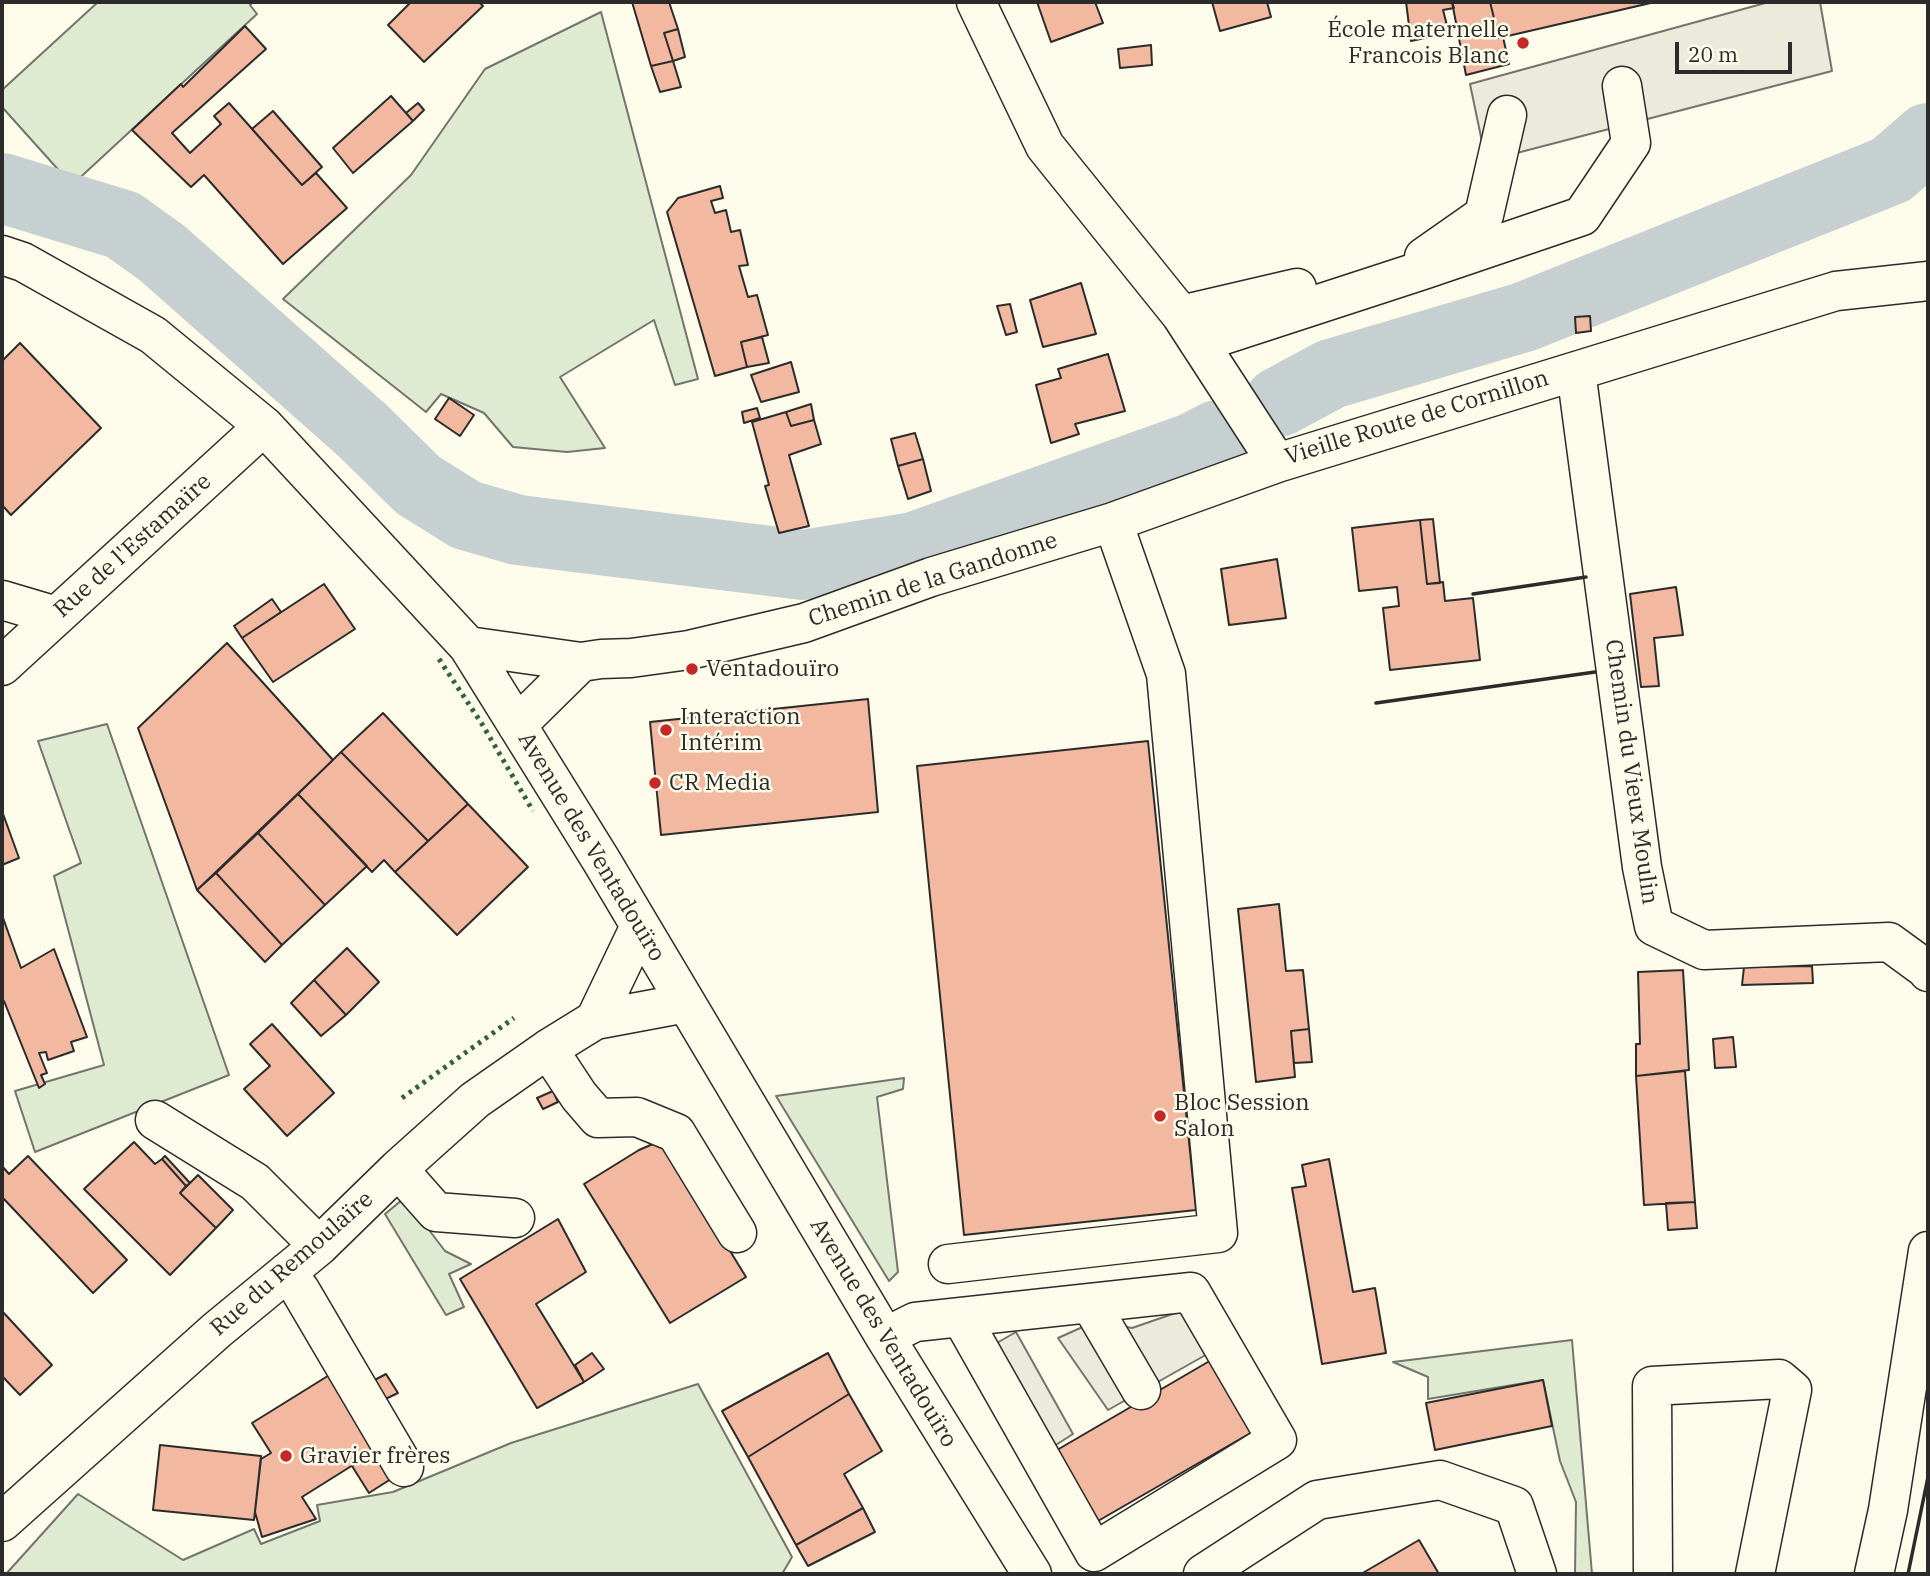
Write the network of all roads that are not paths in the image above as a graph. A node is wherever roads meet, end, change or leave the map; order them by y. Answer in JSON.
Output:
{"nodes":[{"id":1,"x":976,"y":2,"type":"edge"},
{"id":2,"x":1622,"y":86,"type":"dead end"},
{"id":3,"x":1507,"y":115,"type":"dead end"},
{"id":4,"x":2,"y":255,"type":"edge"},
{"id":5,"x":1928,"y":281,"type":"edge"},
{"id":6,"x":1190,"y":329,"type":"junction"},
{"id":7,"x":1576,"y":371,"type":"junction"},
{"id":8,"x":264,"y":426,"type":"junction"},
{"id":9,"x":1277,"y":463,"type":"junction"},
{"id":10,"x":1113,"y":522,"type":"junction"},
{"id":11,"x":2,"y":600,"type":"edge"},
{"id":12,"x":56,"y":616,"type":"junction"},
{"id":13,"x":468,"y":646,"type":"junction"},
{"id":14,"x":581,"y":662,"type":"junction"},
{"id":15,"x":2,"y":666,"type":"edge"},
{"id":16,"x":517,"y":725,"type":"junction"},
{"id":17,"x":640,"y":926,"type":"junction"},
{"id":18,"x":1928,"y":972,"type":"edge"},
{"id":19,"x":686,"y":1003,"type":"junction"},
{"id":20,"x":594,"y":1020,"type":"junction"},
{"id":21,"x":548,"y":1049,"type":"junction"},
{"id":22,"x":155,"y":1120,"type":"dead end"},
{"id":23,"x":398,"y":1169,"type":"junction"},
{"id":24,"x":515,"y":1218,"type":"dead end"},
{"id":25,"x":737,"y":1233,"type":"dead end"},
{"id":26,"x":319,"y":1246,"type":"junction"},
{"id":27,"x":1928,"y":1251,"type":"edge"},
{"id":28,"x":948,"y":1264,"type":"dead end"},
{"id":29,"x":287,"y":1272,"type":"junction"},
{"id":30,"x":1090,"y":1303,"type":"junction"},
{"id":31,"x":961,"y":1317,"type":"junction"},
{"id":32,"x":885,"y":1337,"type":"junction"},
{"id":33,"x":1141,"y":1390,"type":"dead end"},
{"id":34,"x":404,"y":1467,"type":"dead end"},
{"id":35,"x":2,"y":1522,"type":"edge"},
{"id":36,"x":1032,"y":1574,"type":"edge"},
{"id":37,"x":1203,"y":1574,"type":"edge"},
{"id":38,"x":1537,"y":1574,"type":"edge"},
{"id":39,"x":1653,"y":1574,"type":"edge"},
{"id":40,"x":1755,"y":1574,"type":"edge"},
{"id":41,"x":1874,"y":1574,"type":"edge"}],
"edges":[{"from":1,"to":6,"type":"street","name":"Vieille Route de Cornillon"},
{"from":2,"to":6,"type":"street"},
{"from":3,"to":6,"type":"street"},
{"from":4,"to":8,"type":"street","name":"Avenue des Ventadouïro"},
{"from":5,"to":7,"type":"street","name":"Vieille Route de Cornillon"},
{"from":6,"to":9,"type":"street","name":"Vieille Route de Cornillon"},
{"from":7,"to":9,"type":"street","name":"Vieille Route de Cornillon"},
{"from":7,"to":18,"type":"street","name":"Chemin du Vieux Moulin"},
{"from":8,"to":12,"type":"street","name":"Rue de l'Estamaïre"},
{"from":8,"to":13,"type":"street","name":"Avenue des Ventadouïro"},
{"from":9,"to":10,"type":"street","name":"Chemin de la Gandonne"},
{"from":10,"to":14,"type":"street","name":"Chemin de la Gandonne"},
{"from":10,"to":28,"type":"street"},
{"from":11,"to":12,"type":"street"},
{"from":12,"to":15,"type":"street","name":"Rue de l'Estamaïre"},
{"from":13,"to":14,"type":"street","name":"Chemin de la Gandonne"},
{"from":13,"to":16,"type":"street","name":"Avenue des Ventadouïro"},
{"from":14,"to":16,"type":"street"},
{"from":16,"to":17,"type":"street","name":"Avenue des Ventadouïro"},
{"from":17,"to":19,"type":"street","name":"Avenue des Ventadouïro"},
{"from":17,"to":20,"type":"street"},
{"from":19,"to":20,"type":"street","name":"Rue du Remoulaïre"},
{"from":19,"to":32,"type":"street","name":"Avenue des Ventadouïro"},
{"from":20,"to":21,"type":"street","name":"Rue du Remoulaïre"},
{"from":21,"to":23,"type":"street","name":"Rue du Remoulaïre"},
{"from":21,"to":25,"type":"street"},
{"from":22,"to":26,"type":"street"},
{"from":23,"to":24,"type":"street"},
{"from":23,"to":26,"type":"street","name":"Rue du Remoulaïre"},
{"from":26,"to":29,"type":"street","name":"Rue du Remoulaïre"},
{"from":27,"to":41,"type":"street"},
{"from":29,"to":34,"type":"street"},
{"from":29,"to":35,"type":"street","name":"Rue du Remoulaïre"},
{"from":30,"to":31,"type":"street"},
{"from":30,"to":31,"type":"street"},
{"from":30,"to":33,"type":"street"},
{"from":31,"to":32,"type":"street"},
{"from":32,"to":36,"type":"street","name":"Avenue des Ventadouïro"},
{"from":37,"to":38,"type":"street"},
{"from":39,"to":40,"type":"street"}]}
